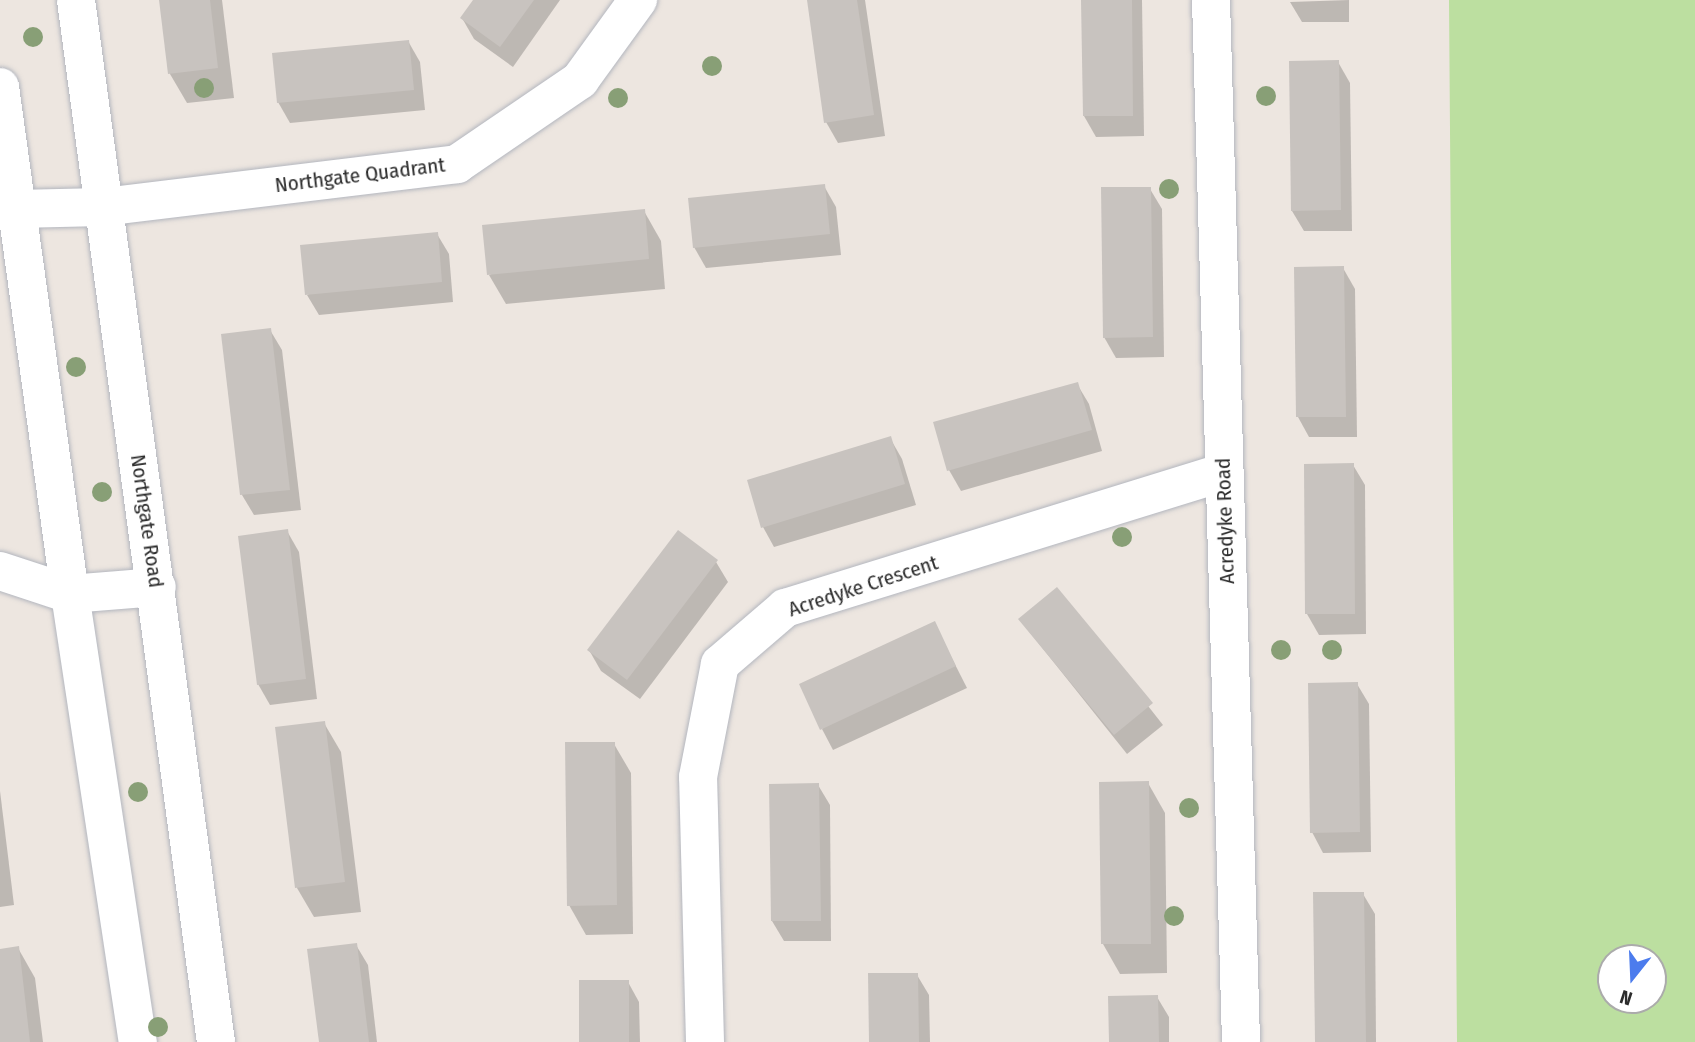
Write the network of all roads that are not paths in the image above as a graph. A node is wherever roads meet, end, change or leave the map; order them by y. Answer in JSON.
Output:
{"nodes":[{"id":1,"x":76,"y":0,"type":"edge"},
{"id":2,"x":638,"y":0,"type":"edge"},
{"id":3,"x":1211,"y":0,"type":"edge"},
{"id":4,"x":0,"y":87,"type":"edge"},
{"id":5,"x":103,"y":207,"type":"junction"},
{"id":6,"x":16,"y":209,"type":"junction"},
{"id":7,"x":1223,"y":472,"type":"junction"},
{"id":8,"x":0,"y":571,"type":"edge"},
{"id":9,"x":157,"y":587,"type":"junction"},
{"id":10,"x":70,"y":594,"type":"junction"},
{"id":11,"x":138,"y":1042,"type":"edge"},
{"id":12,"x":216,"y":1042,"type":"edge"},
{"id":13,"x":705,"y":1042,"type":"edge"},
{"id":14,"x":1241,"y":1042,"type":"edge"}],
"edges":[{"from":1,"to":5,"type":"street","name":"Northgate Road"},
{"from":2,"to":5,"type":"street","name":"Northgate Quadrant"},
{"from":3,"to":7,"type":"street","name":"Acredyke Road"},
{"from":4,"to":6,"type":"street"},
{"from":5,"to":6,"type":"street","name":"Northgate Quadrant"},
{"from":5,"to":9,"type":"street","name":"Northgate Road"},
{"from":6,"to":10,"type":"street"},
{"from":7,"to":13,"type":"street","name":"Acredyke Crescent"},
{"from":7,"to":14,"type":"street","name":"Acredyke Road"},
{"from":8,"to":10,"type":"street"},
{"from":9,"to":10,"type":"street"},
{"from":9,"to":12,"type":"street","name":"Northgate Road"},
{"from":10,"to":11,"type":"street"}]}
